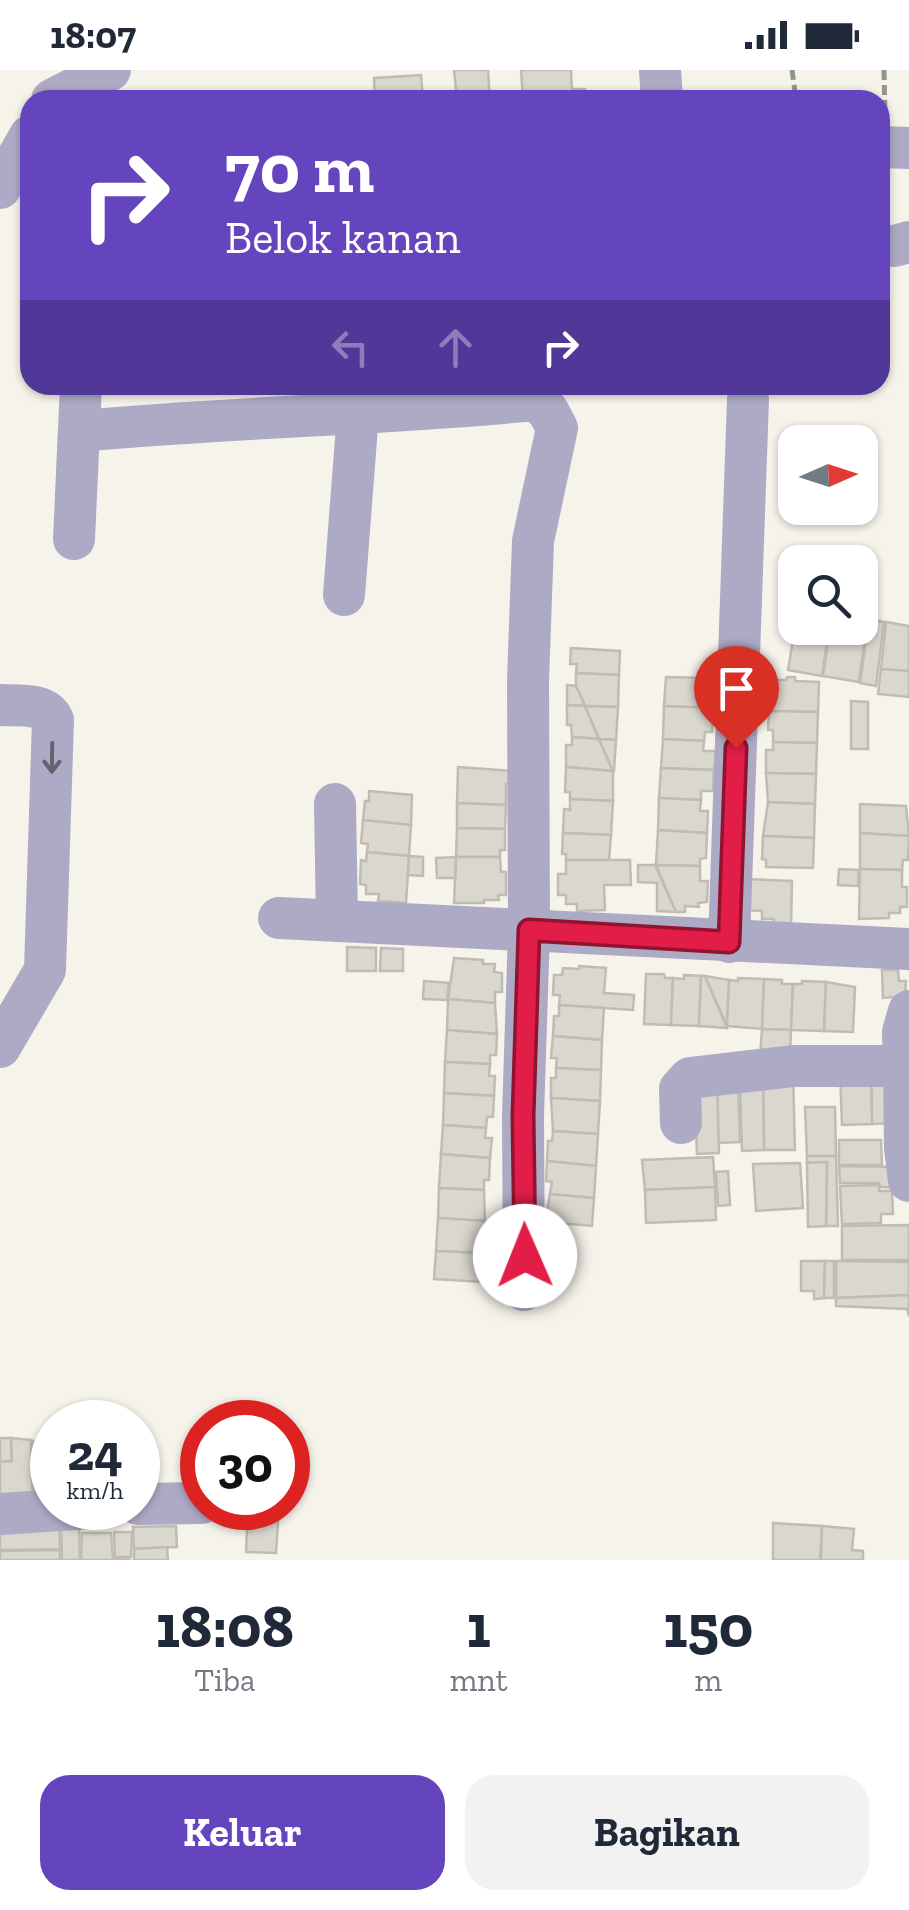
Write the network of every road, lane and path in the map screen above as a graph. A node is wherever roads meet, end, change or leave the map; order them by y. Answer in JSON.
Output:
{"nodes":[{"id":1,"x":110,"y":70,"type":"edge"},
{"id":2,"x":71,"y":90,"type":"edge"},
{"id":3,"x":20,"y":153,"type":"edge"},
{"id":4,"x":0,"y":188,"type":"edge"},
{"id":5,"x":81,"y":395,"type":"edge"},
{"id":6,"x":748,"y":399,"type":"dead end"},
{"id":7,"x":358,"y":413,"type":"junction"},
{"id":8,"x":80,"y":432,"type":"junction"},
{"id":9,"x":74,"y":539,"type":"dead end"},
{"id":10,"x":344,"y":595,"type":"dead end"},
{"id":11,"x":0,"y":705,"type":"edge"},
{"id":12,"x":334,"y":804,"type":"dead end"},
{"id":13,"x":279,"y":918,"type":"dead end"},
{"id":14,"x":337,"y":921,"type":"junction"},
{"id":15,"x":529,"y":930,"type":"junction"},
{"id":16,"x":729,"y":942,"type":"junction"},
{"id":17,"x":909,"y":949,"type":"edge"},
{"id":18,"x":909,"y":1010,"type":"edge"},
{"id":19,"x":5,"y":1027,"type":"edge"},
{"id":20,"x":904,"y":1066,"type":"junction"},
{"id":21,"x":681,"y":1124,"type":"dead end"},
{"id":22,"x":909,"y":1182,"type":"edge"},
{"id":23,"x":524,"y":1290,"type":"dead end"},
{"id":24,"x":30,"y":1512,"type":"edge"},
{"id":25,"x":0,"y":1514,"type":"edge"}],
"edges":[{"from":1,"to":2,"type":"street"},
{"from":3,"to":4,"type":"street"},
{"from":5,"to":8,"type":"street"},
{"from":6,"to":16,"type":"street"},
{"from":7,"to":8,"type":"street"},
{"from":7,"to":10,"type":"street"},
{"from":7,"to":15,"type":"street"},
{"from":8,"to":9,"type":"street"},
{"from":11,"to":19,"type":"street","one_way":true},
{"from":12,"to":14,"type":"street"},
{"from":13,"to":14,"type":"street"},
{"from":14,"to":15,"type":"street"},
{"from":15,"to":16,"type":"street"},
{"from":15,"to":23,"type":"street"},
{"from":16,"to":17,"type":"street"},
{"from":18,"to":20,"type":"street"},
{"from":20,"to":21,"type":"street"},
{"from":20,"to":22,"type":"street"},
{"from":24,"to":25,"type":"street"}]}
